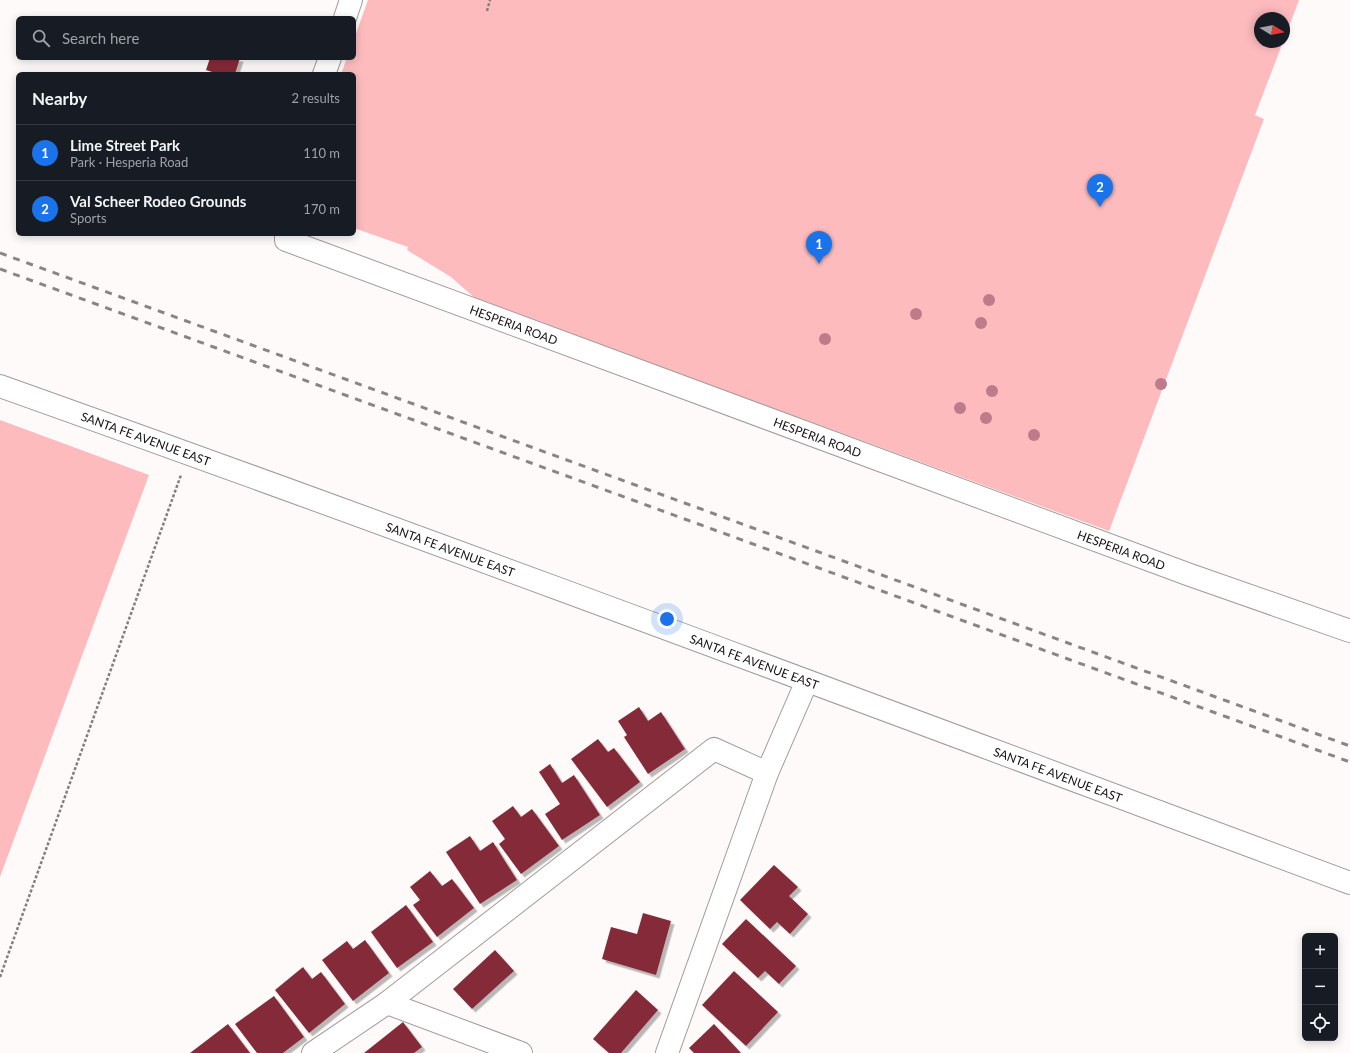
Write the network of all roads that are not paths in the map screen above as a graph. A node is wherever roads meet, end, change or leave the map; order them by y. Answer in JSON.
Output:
{"nodes":[{"id":1,"x":351,"y":0,"type":"edge"},
{"id":2,"x":346,"y":16,"type":"edge"},
{"id":3,"x":329,"y":60,"type":"edge"},
{"id":4,"x":325,"y":72,"type":"edge"},
{"id":5,"x":286,"y":237,"type":"edge"},
{"id":6,"x":0,"y":386,"type":"edge"},
{"id":7,"x":1350,"y":631,"type":"edge"},
{"id":8,"x":806,"y":680,"type":"junction"},
{"id":9,"x":767,"y":773,"type":"junction"},
{"id":10,"x":1350,"y":883,"type":"edge"},
{"id":11,"x":387,"y":1003,"type":"junction"},
{"id":12,"x":313,"y":1053,"type":"edge"},
{"id":13,"x":521,"y":1053,"type":"edge"},
{"id":14,"x":667,"y":1053,"type":"edge"}],
"edges":[{"from":1,"to":2,"type":"street"},
{"from":3,"to":4,"type":"street"},
{"from":5,"to":7,"type":"street","name":"HESPERIA ROAD"},
{"from":6,"to":8,"type":"street","name":"SANTA FE AVENUE EAST"},
{"from":8,"to":9,"type":"street"},
{"from":8,"to":10,"type":"street","name":"SANTA FE AVENUE EAST"},
{"from":9,"to":11,"type":"street"},
{"from":9,"to":14,"type":"street"},
{"from":11,"to":12,"type":"street"},
{"from":11,"to":13,"type":"street"}]}
